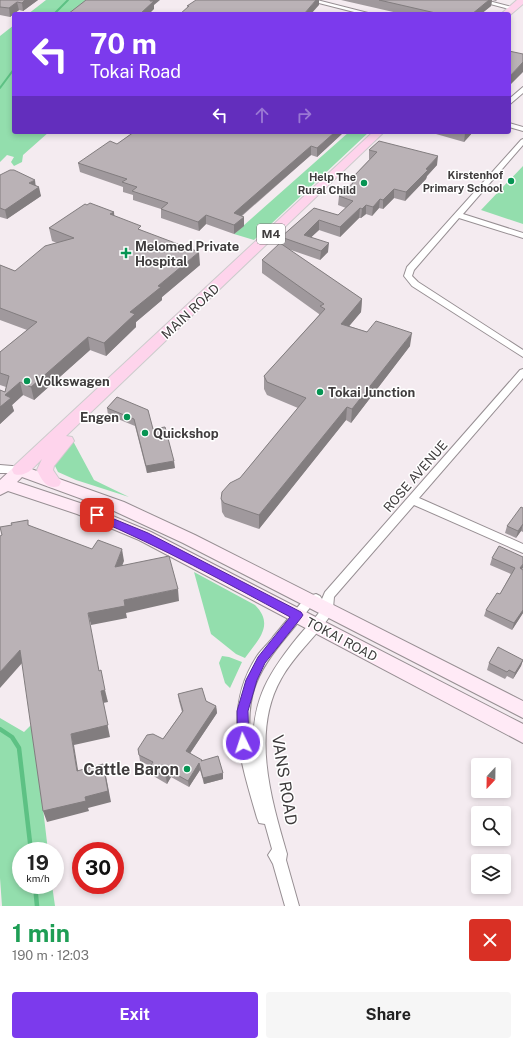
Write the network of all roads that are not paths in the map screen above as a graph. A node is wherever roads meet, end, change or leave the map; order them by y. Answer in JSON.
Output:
{"nodes":[{"id":1,"x":310,"y":0,"type":"edge"},
{"id":2,"x":478,"y":0,"type":"edge"},
{"id":3,"x":522,"y":0,"type":"edge"},
{"id":4,"x":510,"y":11,"type":"edge"},
{"id":5,"x":361,"y":12,"type":"edge"},
{"id":6,"x":523,"y":89,"type":"edge"},
{"id":7,"x":511,"y":101,"type":"edge"},
{"id":8,"x":511,"y":126,"type":"edge"},
{"id":9,"x":523,"y":129,"type":"edge"},
{"id":10,"x":377,"y":134,"type":"edge"},
{"id":11,"x":523,"y":141,"type":"edge"},
{"id":12,"x":458,"y":214,"type":"junction"},
{"id":13,"x":523,"y":236,"type":"edge"},
{"id":14,"x":212,"y":290,"type":"junction"},
{"id":15,"x":523,"y":354,"type":"edge"},
{"id":16,"x":523,"y":372,"type":"edge"},
{"id":17,"x":20,"y":470,"type":"junction"},
{"id":18,"x":2,"y":481,"type":"edge"},
{"id":19,"x":53,"y":482,"type":"junction"},
{"id":20,"x":413,"y":500,"type":"junction"},
{"id":21,"x":523,"y":549,"type":"edge"},
{"id":22,"x":310,"y":600,"type":"junction"},
{"id":23,"x":327,"y":603,"type":"junction"},
{"id":24,"x":297,"y":615,"type":"junction"},
{"id":25,"x":315,"y":625,"type":"junction"},
{"id":26,"x":523,"y":710,"type":"edge"},
{"id":27,"x":523,"y":734,"type":"edge"},
{"id":28,"x":279,"y":860,"type":"junction"},
{"id":29,"x":292,"y":906,"type":"edge"}],
"edges":[{"from":1,"to":5,"type":"street"},
{"from":2,"to":4,"type":"street"},
{"from":3,"to":4,"type":"main road"},
{"from":6,"to":7,"type":"street"},
{"from":8,"to":9,"type":"street"},
{"from":10,"to":14,"type":"main road","name":"MAIN ROAD","number":"M4"},
{"from":11,"to":12,"type":"street"},
{"from":12,"to":13,"type":"street"},
{"from":12,"to":15,"type":"street"},
{"from":14,"to":17,"type":"main road","name":"MAIN ROAD","number":"M4"},
{"from":14,"to":19,"type":"main road"},
{"from":16,"to":20,"type":"street","name":"ROSE AVENUE"},
{"from":17,"to":18,"type":"main road","name":"MAIN ROAD","number":"M4"},
{"from":17,"to":19,"type":"main road","name":"TOKAI ROAD"},
{"from":18,"to":24,"type":"main road","name":"TOKAI ROAD"},
{"from":19,"to":22,"type":"main road","name":"TOKAI ROAD"},
{"from":20,"to":21,"type":"street"},
{"from":20,"to":23,"type":"street","name":"ROSE AVENUE"},
{"from":22,"to":23,"type":"main road","name":"TOKAI ROAD"},
{"from":22,"to":24,"type":"street","name":"VANS ROAD"},
{"from":23,"to":25,"type":"street","name":"ROSE AVENUE"},
{"from":23,"to":26,"type":"main road","name":"TOKAI ROAD"},
{"from":24,"to":25,"type":"main road","name":"TOKAI ROAD"},
{"from":24,"to":28,"type":"street","name":"VANS ROAD"},
{"from":25,"to":27,"type":"main road","name":"TOKAI ROAD"},
{"from":25,"to":28,"type":"street","name":"VANS ROAD"},
{"from":28,"to":29,"type":"street","name":"VANS ROAD"}]}
